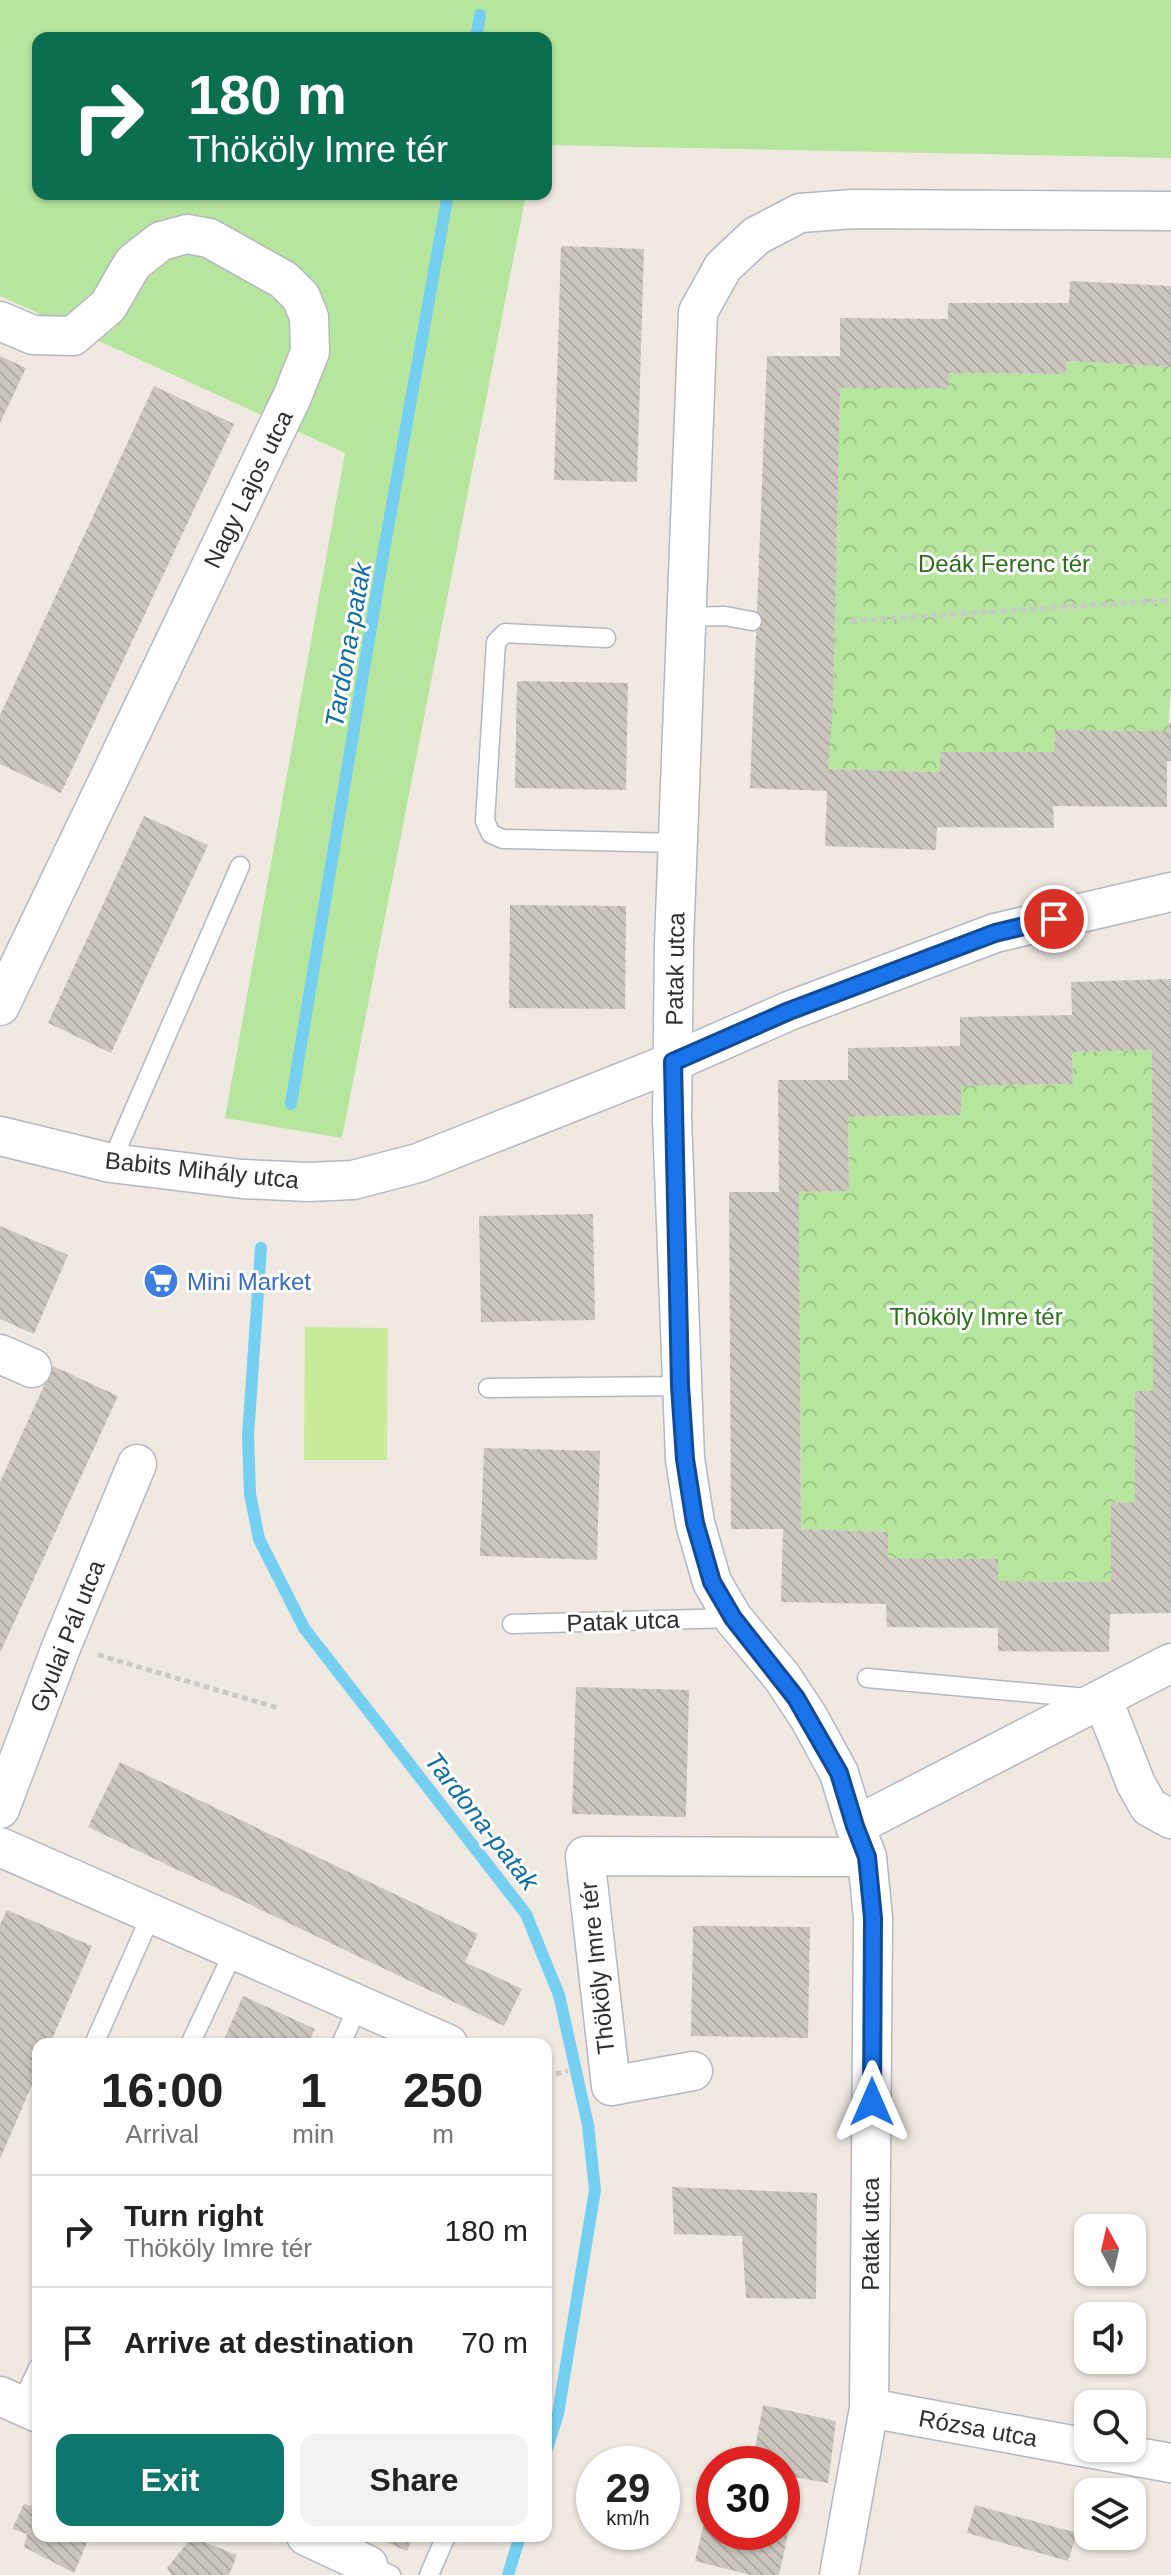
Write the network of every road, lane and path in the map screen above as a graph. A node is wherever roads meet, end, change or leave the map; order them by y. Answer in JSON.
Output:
{"nodes":[{"id":1,"x":1171,"y":211,"type":"edge"},
{"id":2,"x":0,"y":321,"type":"edge"},
{"id":3,"x":1171,"y":600,"type":"edge"},
{"id":4,"x":685,"y":617,"type":"junction"},
{"id":5,"x":752,"y":621,"type":"dead end"},
{"id":6,"x":851,"y":621,"type":"dead end"},
{"id":7,"x":606,"y":638,"type":"dead end"},
{"id":8,"x":679,"y":843,"type":"junction"},
{"id":9,"x":240,"y":866,"type":"dead end"},
{"id":10,"x":1171,"y":892,"type":"edge"},
{"id":11,"x":0,"y":1006,"type":"edge"},
{"id":12,"x":673,"y":1062,"type":"junction"},
{"id":13,"x":0,"y":1136,"type":"edge"},
{"id":14,"x":111,"y":1163,"type":"junction"},
{"id":15,"x":680,"y":1386,"type":"junction"},
{"id":16,"x":488,"y":1388,"type":"dead end"},
{"id":17,"x":137,"y":1464,"type":"dead end"},
{"id":18,"x":733,"y":1618,"type":"junction"},
{"id":19,"x":512,"y":1624,"type":"dead end"},
{"id":20,"x":62,"y":1645,"type":"junction"},
{"id":21,"x":1171,"y":1663,"type":"edge"},
{"id":22,"x":867,"y":1678,"type":"dead end"},
{"id":23,"x":1103,"y":1700,"type":"junction"},
{"id":24,"x":278,"y":1708,"type":"dead end"},
{"id":25,"x":0,"y":1809,"type":"edge"},
{"id":26,"x":1171,"y":1819,"type":"edge"},
{"id":27,"x":861,"y":1842,"type":"junction"},
{"id":28,"x":0,"y":1847,"type":"edge"},
{"id":29,"x":152,"y":1913,"type":"junction"},
{"id":30,"x":234,"y":1951,"type":"junction"},
{"id":31,"x":359,"y":2004,"type":"junction"},
{"id":32,"x":97,"y":2038,"type":"edge"},
{"id":33,"x":193,"y":2038,"type":"edge"},
{"id":34,"x":344,"y":2038,"type":"edge"},
{"id":35,"x":435,"y":2038,"type":"edge"},
{"id":36,"x":579,"y":2068,"type":"dead end"},
{"id":37,"x":693,"y":2071,"type":"dead end"},
{"id":38,"x":552,"y":2075,"type":"edge"},
{"id":39,"x":32,"y":2380,"type":"edge"},
{"id":40,"x":20,"y":2405,"type":"edge"},
{"id":41,"x":869,"y":2408,"type":"junction"},
{"id":42,"x":1074,"y":2445,"type":"edge"},
{"id":43,"x":1146,"y":2458,"type":"edge"},
{"id":44,"x":1171,"y":2463,"type":"edge"},
{"id":45,"x":317,"y":2542,"type":"edge"},
{"id":46,"x":443,"y":2542,"type":"edge"},
{"id":47,"x":374,"y":2572,"type":"edge"},
{"id":48,"x":429,"y":2575,"type":"edge"},
{"id":49,"x":839,"y":2575,"type":"edge"}],
"edges":[{"from":1,"to":4,"type":"street","name":"Patak utca"},
{"from":2,"to":11,"type":"street","name":"Nagy Lajos utca"},
{"from":3,"to":6,"type":"path"},
{"from":4,"to":5,"type":"lane"},
{"from":4,"to":8,"type":"street","name":"Patak utca"},
{"from":7,"to":8,"type":"lane"},
{"from":8,"to":12,"type":"street","name":"Patak utca"},
{"from":9,"to":14,"type":"lane"},
{"from":10,"to":12,"type":"street"},
{"from":12,"to":14,"type":"street","name":"Babits Mihály utca"},
{"from":12,"to":15,"type":"street","name":"Patak utca"},
{"from":13,"to":14,"type":"street","name":"Babits Mihály utca"},
{"from":15,"to":16,"type":"lane"},
{"from":15,"to":18,"type":"street","name":"Patak utca"},
{"from":17,"to":20,"type":"street","name":"Gyulai Pál utca"},
{"from":18,"to":19,"type":"lane","name":"Patak utca"},
{"from":18,"to":27,"type":"street","name":"Patak utca"},
{"from":20,"to":24,"type":"path"},
{"from":20,"to":25,"type":"street","name":"Gyulai Pál utca"},
{"from":21,"to":23,"type":"street","name":"Thököly Imre tér"},
{"from":22,"to":23,"type":"lane"},
{"from":23,"to":26,"type":"street"},
{"from":23,"to":27,"type":"street","name":"Thököly Imre tér"},
{"from":27,"to":37,"type":"street","name":"Thököly Imre tér"},
{"from":27,"to":41,"type":"street","name":"Patak utca"},
{"from":28,"to":29,"type":"street"},
{"from":29,"to":30,"type":"street"},
{"from":29,"to":32,"type":"lane"},
{"from":30,"to":31,"type":"street"},
{"from":30,"to":33,"type":"lane"},
{"from":31,"to":34,"type":"lane"},
{"from":31,"to":35,"type":"street"},
{"from":36,"to":38,"type":"path"},
{"from":39,"to":40,"type":"lane"},
{"from":41,"to":42,"type":"street","name":"Rózsa utca"},
{"from":41,"to":49,"type":"street","name":"Patak utca"},
{"from":43,"to":44,"type":"street","name":"Rózsa utca"},
{"from":45,"to":47,"type":"street"},
{"from":46,"to":48,"type":"lane"}]}
